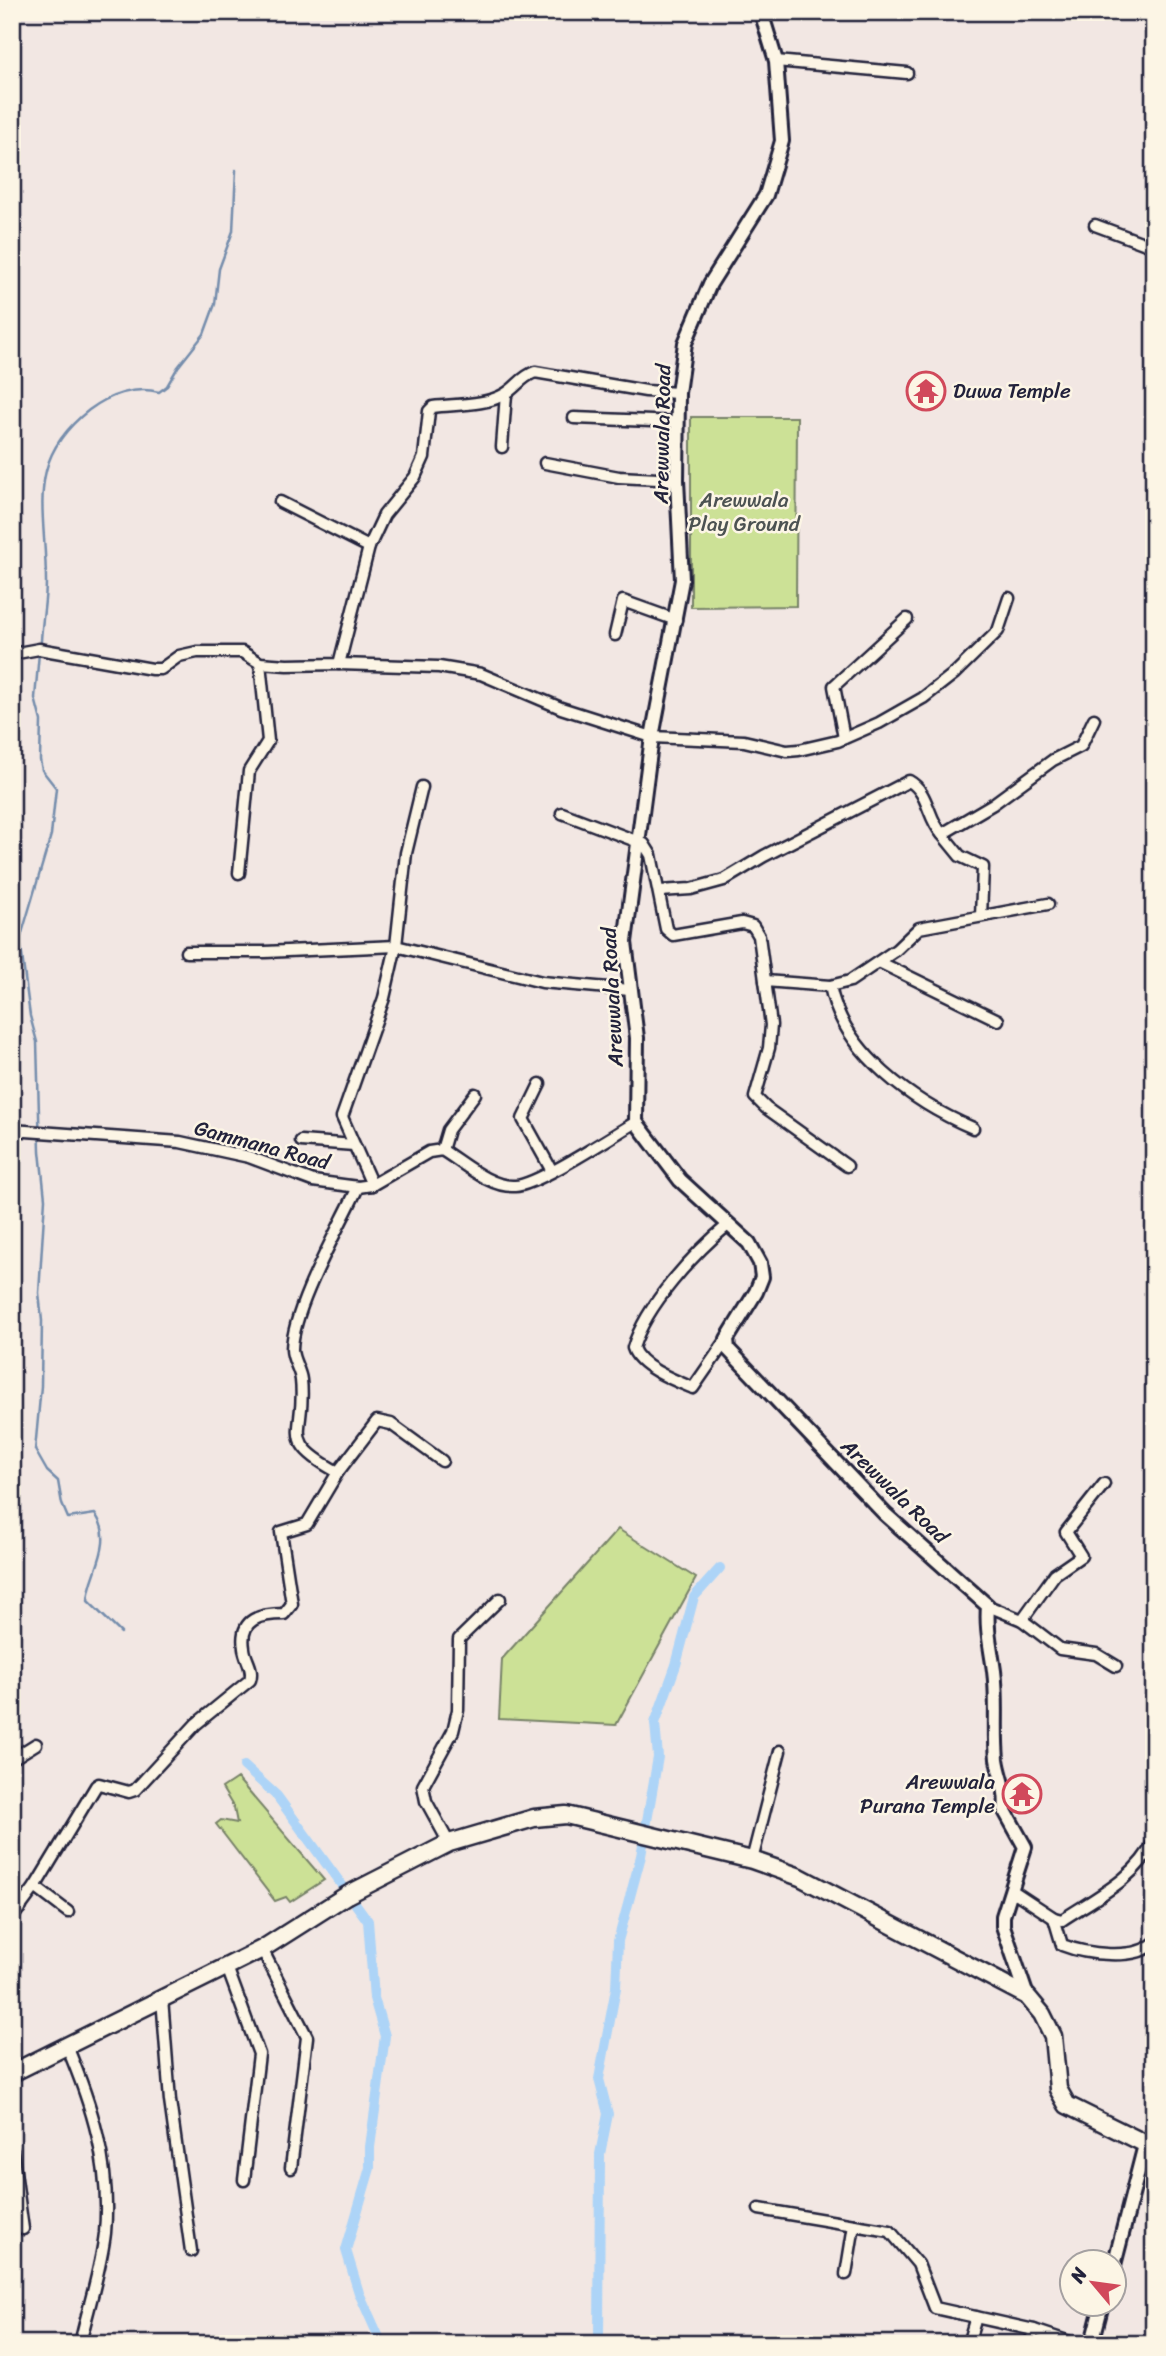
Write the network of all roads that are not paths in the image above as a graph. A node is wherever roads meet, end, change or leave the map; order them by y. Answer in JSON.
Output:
{"nodes":[{"id":1,"x":761,"y":12,"type":"edge"},
{"id":2,"x":776,"y":61,"type":"junction"},
{"id":3,"x":907,"y":73,"type":"dead end"},
{"id":4,"x":1095,"y":225,"type":"dead end"},
{"id":5,"x":1154,"y":247,"type":"edge"},
{"id":6,"x":678,"y":393,"type":"junction"},
{"id":7,"x":506,"y":394,"type":"junction"},
{"id":8,"x":575,"y":418,"type":"dead end"},
{"id":9,"x":678,"y":422,"type":"junction"},
{"id":10,"x":502,"y":447,"type":"dead end"},
{"id":11,"x":545,"y":463,"type":"dead end"},
{"id":12,"x":677,"y":480,"type":"junction"},
{"id":13,"x":280,"y":502,"type":"dead end"},
{"id":14,"x":369,"y":547,"type":"junction"},
{"id":15,"x":1009,"y":598,"type":"dead end"},
{"id":16,"x":907,"y":619,"type":"dead end"},
{"id":17,"x":676,"y":620,"type":"junction"},
{"id":18,"x":615,"y":635,"type":"dead end"},
{"id":19,"x":12,"y":654,"type":"edge"},
{"id":20,"x":260,"y":663,"type":"junction"},
{"id":21,"x":339,"y":664,"type":"junction"},
{"id":22,"x":1094,"y":719,"type":"dead end"},
{"id":23,"x":652,"y":737,"type":"junction"},
{"id":24,"x":844,"y":738,"type":"junction"},
{"id":25,"x":422,"y":787,"type":"dead end"},
{"id":26,"x":562,"y":813,"type":"dead end"},
{"id":27,"x":942,"y":834,"type":"junction"},
{"id":28,"x":637,"y":839,"type":"junction"},
{"id":29,"x":239,"y":873,"type":"dead end"},
{"id":30,"x":660,"y":891,"type":"junction"},
{"id":31,"x":1048,"y":904,"type":"dead end"},
{"id":32,"x":981,"y":916,"type":"junction"},
{"id":33,"x":396,"y":946,"type":"junction"},
{"id":34,"x":186,"y":952,"type":"dead end"},
{"id":35,"x":879,"y":962,"type":"junction"},
{"id":36,"x":765,"y":981,"type":"junction"},
{"id":37,"x":830,"y":986,"type":"junction"},
{"id":38,"x":631,"y":990,"type":"junction"},
{"id":39,"x":999,"y":1020,"type":"dead end"},
{"id":40,"x":540,"y":1084,"type":"dead end"},
{"id":41,"x":475,"y":1094,"type":"dead end"},
{"id":42,"x":636,"y":1122,"type":"junction"},
{"id":43,"x":973,"y":1128,"type":"dead end"},
{"id":44,"x":12,"y":1130,"type":"edge"},
{"id":45,"x":301,"y":1141,"type":"dead end"},
{"id":46,"x":354,"y":1145,"type":"junction"},
{"id":47,"x":442,"y":1150,"type":"junction"},
{"id":48,"x":848,"y":1166,"type":"dead end"},
{"id":49,"x":552,"y":1171,"type":"junction"},
{"id":50,"x":372,"y":1185,"type":"junction"},
{"id":51,"x":358,"y":1187,"type":"junction"},
{"id":52,"x":729,"y":1224,"type":"junction"},
{"id":53,"x":727,"y":1339,"type":"junction"},
{"id":54,"x":442,"y":1461,"type":"dead end"},
{"id":55,"x":338,"y":1472,"type":"junction"},
{"id":56,"x":1104,"y":1484,"type":"dead end"},
{"id":57,"x":500,"y":1599,"type":"dead end"},
{"id":58,"x":988,"y":1606,"type":"junction"},
{"id":59,"x":1022,"y":1620,"type":"junction"},
{"id":60,"x":1115,"y":1666,"type":"dead end"},
{"id":61,"x":36,"y":1744,"type":"dead end"},
{"id":62,"x":780,"y":1751,"type":"dead end"},
{"id":63,"x":12,"y":1759,"type":"edge"},
{"id":64,"x":1154,"y":1841,"type":"edge"},
{"id":65,"x":449,"y":1843,"type":"junction"},
{"id":66,"x":751,"y":1860,"type":"junction"},
{"id":67,"x":35,"y":1887,"type":"junction"},
{"id":68,"x":1013,"y":1891,"type":"junction"},
{"id":69,"x":12,"y":1898,"type":"edge"},
{"id":70,"x":21,"y":1907,"type":"junction"},
{"id":71,"x":68,"y":1912,"type":"dead end"},
{"id":72,"x":12,"y":1918,"type":"edge"},
{"id":73,"x":1054,"y":1918,"type":"junction"},
{"id":74,"x":1154,"y":1943,"type":"edge"},
{"id":75,"x":262,"y":1949,"type":"junction"},
{"id":76,"x":227,"y":1967,"type":"junction"},
{"id":77,"x":1027,"y":1996,"type":"junction"},
{"id":78,"x":162,"y":1998,"type":"junction"},
{"id":79,"x":66,"y":2044,"type":"junction"},
{"id":80,"x":12,"y":2073,"type":"edge"},
{"id":81,"x":1149,"y":2146,"type":"edge"},
{"id":82,"x":12,"y":2150,"type":"edge"},
{"id":83,"x":291,"y":2168,"type":"dead end"},
{"id":84,"x":244,"y":2180,"type":"dead end"},
{"id":85,"x":759,"y":2209,"type":"dead end"},
{"id":86,"x":854,"y":2225,"type":"junction"},
{"id":87,"x":23,"y":2229,"type":"dead end"},
{"id":88,"x":1119,"y":2248,"type":"edge"},
{"id":89,"x":191,"y":2251,"type":"dead end"},
{"id":90,"x":846,"y":2274,"type":"dead end"},
{"id":91,"x":976,"y":2317,"type":"junction"},
{"id":92,"x":1098,"y":2318,"type":"edge"},
{"id":93,"x":1034,"y":2330,"type":"junction"},
{"id":94,"x":80,"y":2344,"type":"edge"},
{"id":95,"x":968,"y":2344,"type":"edge"},
{"id":96,"x":1030,"y":2344,"type":"edge"},
{"id":97,"x":1076,"y":2344,"type":"edge"},
{"id":98,"x":1096,"y":2344,"type":"edge"}],
"edges":[{"from":1,"to":2,"type":"street","name":"Arewwala Road"},
{"from":2,"to":3,"type":"street"},
{"from":2,"to":6,"type":"street","name":"Arewwala Road"},
{"from":4,"to":5,"type":"street"},
{"from":6,"to":7,"type":"street"},
{"from":6,"to":9,"type":"street","name":"Arewwala Road"},
{"from":7,"to":10,"type":"street"},
{"from":7,"to":14,"type":"street"},
{"from":8,"to":9,"type":"street"},
{"from":9,"to":12,"type":"street","name":"Arewwala Road"},
{"from":11,"to":12,"type":"street"},
{"from":12,"to":17,"type":"street","name":"Arewwala Road"},
{"from":13,"to":14,"type":"street"},
{"from":14,"to":21,"type":"street"},
{"from":15,"to":24,"type":"street"},
{"from":16,"to":24,"type":"street"},
{"from":17,"to":18,"type":"street"},
{"from":17,"to":23,"type":"street","name":"Arewwala Road"},
{"from":19,"to":20,"type":"street"},
{"from":20,"to":21,"type":"street"},
{"from":20,"to":29,"type":"street"},
{"from":21,"to":23,"type":"street"},
{"from":22,"to":27,"type":"street"},
{"from":23,"to":24,"type":"street"},
{"from":23,"to":28,"type":"street","name":"Arewwala Road"},
{"from":25,"to":33,"type":"street"},
{"from":26,"to":28,"type":"street"},
{"from":27,"to":30,"type":"street"},
{"from":27,"to":32,"type":"street"},
{"from":28,"to":30,"type":"street"},
{"from":28,"to":38,"type":"street","name":"Arewwala Road"},
{"from":30,"to":36,"type":"street"},
{"from":31,"to":32,"type":"street"},
{"from":32,"to":35,"type":"street"},
{"from":33,"to":34,"type":"street"},
{"from":33,"to":38,"type":"street"},
{"from":33,"to":46,"type":"street"},
{"from":35,"to":37,"type":"street"},
{"from":35,"to":39,"type":"street"},
{"from":36,"to":37,"type":"street"},
{"from":36,"to":48,"type":"street"},
{"from":37,"to":43,"type":"street"},
{"from":38,"to":42,"type":"street","name":"Arewwala Road"},
{"from":40,"to":49,"type":"street"},
{"from":41,"to":47,"type":"street"},
{"from":42,"to":49,"type":"street"},
{"from":42,"to":52,"type":"street"},
{"from":44,"to":51,"type":"street","name":"Gammana Road"},
{"from":45,"to":46,"type":"street"},
{"from":46,"to":50,"type":"street"},
{"from":47,"to":49,"type":"street"},
{"from":47,"to":50,"type":"street","name":"Gammana Road"},
{"from":50,"to":51,"type":"street","name":"Gammana Road"},
{"from":51,"to":55,"type":"street"},
{"from":52,"to":53,"type":"street"},
{"from":52,"to":53,"type":"street"},
{"from":53,"to":58,"type":"street","name":"Arewwala Road"},
{"from":54,"to":55,"type":"street"},
{"from":55,"to":67,"type":"street"},
{"from":56,"to":59,"type":"street"},
{"from":57,"to":65,"type":"street"},
{"from":58,"to":59,"type":"street"},
{"from":58,"to":68,"type":"street"},
{"from":59,"to":60,"type":"street"},
{"from":61,"to":63,"type":"street"},
{"from":62,"to":66,"type":"street"},
{"from":64,"to":73,"type":"street"},
{"from":65,"to":66,"type":"main road"},
{"from":65,"to":75,"type":"main road"},
{"from":66,"to":77,"type":"main road"},
{"from":67,"to":70,"type":"street"},
{"from":67,"to":71,"type":"street"},
{"from":68,"to":73,"type":"street"},
{"from":68,"to":77,"type":"street"},
{"from":69,"to":70,"type":"street"},
{"from":70,"to":72,"type":"street"},
{"from":73,"to":74,"type":"street"},
{"from":75,"to":76,"type":"main road"},
{"from":75,"to":83,"type":"street"},
{"from":76,"to":78,"type":"main road"},
{"from":76,"to":84,"type":"street"},
{"from":77,"to":81,"type":"main road"},
{"from":78,"to":79,"type":"main road"},
{"from":78,"to":89,"type":"street"},
{"from":79,"to":80,"type":"main road"},
{"from":79,"to":94,"type":"street"},
{"from":81,"to":88,"type":"street"},
{"from":82,"to":87,"type":"street"},
{"from":85,"to":86,"type":"street"},
{"from":86,"to":90,"type":"street"},
{"from":86,"to":91,"type":"street"},
{"from":91,"to":93,"type":"street"},
{"from":91,"to":95,"type":"street"},
{"from":92,"to":98,"type":"street"},
{"from":93,"to":96,"type":"street"},
{"from":93,"to":97,"type":"street"}]}
